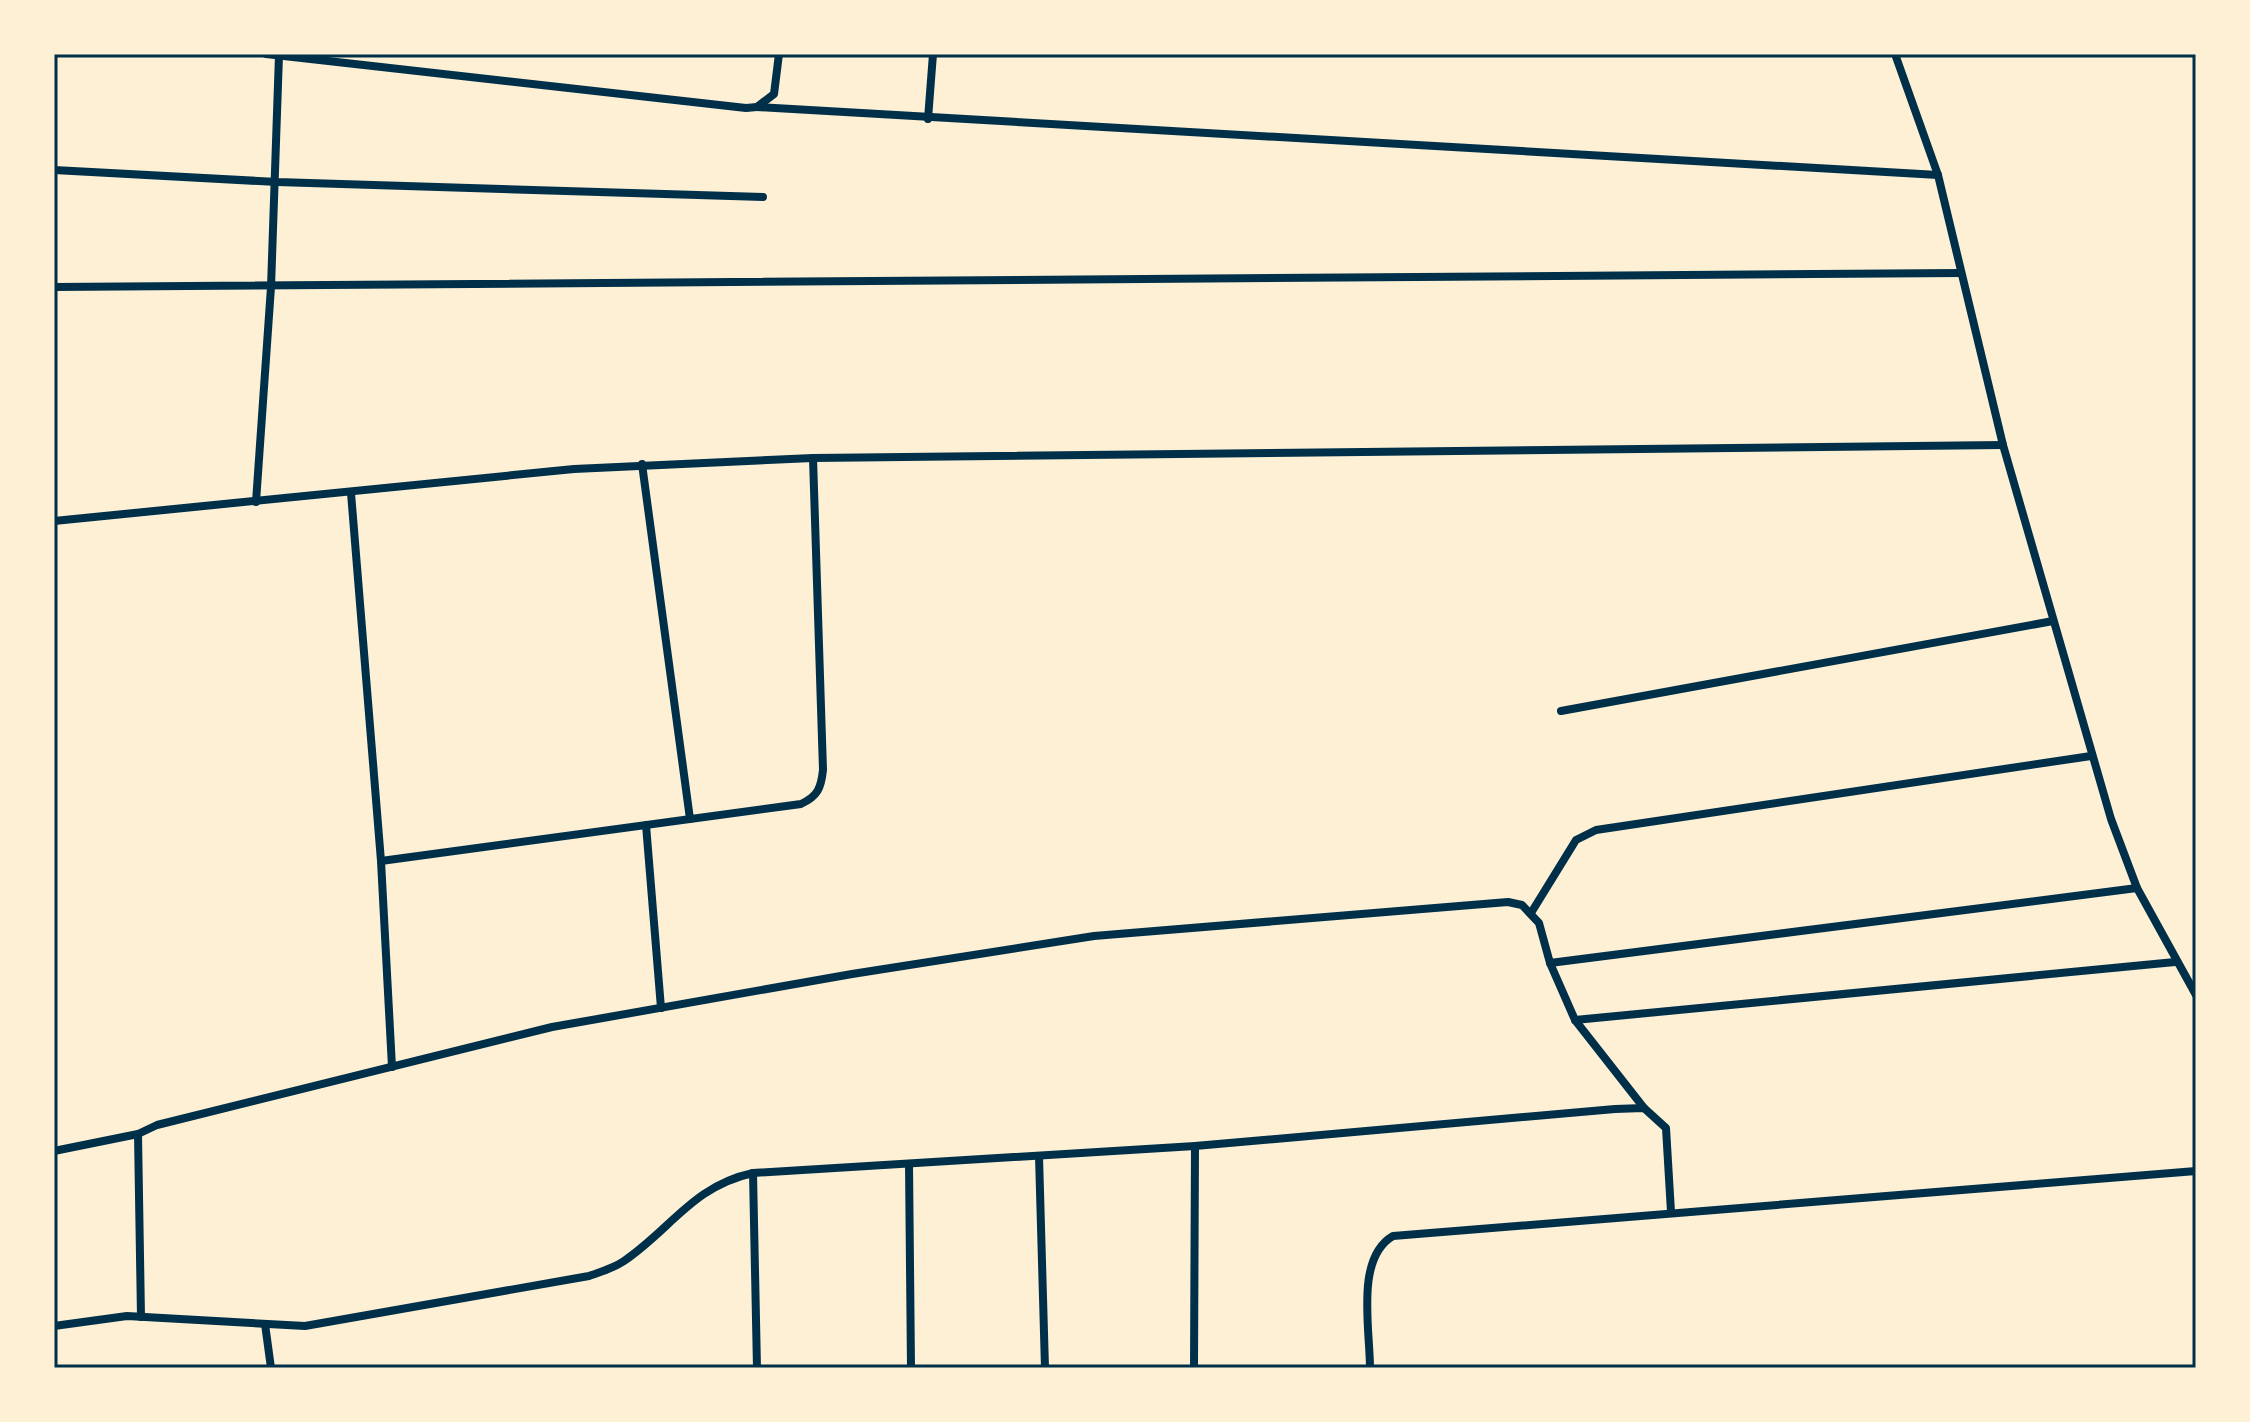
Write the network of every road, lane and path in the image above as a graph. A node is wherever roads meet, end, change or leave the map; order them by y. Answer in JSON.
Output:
{"nodes":[{"id":1,"x":266,"y":54,"type":"edge"},
{"id":2,"x":779,"y":54,"type":"edge"},
{"id":3,"x":933,"y":54,"type":"edge"},
{"id":4,"x":1895,"y":54,"type":"edge"},
{"id":5,"x":279,"y":55,"type":"edge"},
{"id":6,"x":757,"y":107,"type":"junction"},
{"id":7,"x":928,"y":119,"type":"junction"},
{"id":8,"x":54,"y":170,"type":"edge"},
{"id":9,"x":1938,"y":175,"type":"junction"},
{"id":10,"x":277,"y":182,"type":"junction"},
{"id":11,"x":763,"y":197,"type":"dead end"},
{"id":12,"x":1961,"y":273,"type":"junction"},
{"id":13,"x":54,"y":287,"type":"edge"},
{"id":14,"x":271,"y":287,"type":"junction"},
{"id":15,"x":2003,"y":445,"type":"junction"},
{"id":16,"x":813,"y":458,"type":"junction"},
{"id":17,"x":642,"y":464,"type":"junction"},
{"id":18,"x":351,"y":493,"type":"junction"},
{"id":19,"x":256,"y":502,"type":"junction"},
{"id":20,"x":54,"y":521,"type":"edge"},
{"id":21,"x":2053,"y":621,"type":"junction"},
{"id":22,"x":1561,"y":711,"type":"dead end"},
{"id":23,"x":2091,"y":756,"type":"junction"},
{"id":24,"x":690,"y":819,"type":"junction"},
{"id":25,"x":646,"y":825,"type":"junction"},
{"id":26,"x":381,"y":861,"type":"junction"},
{"id":27,"x":2137,"y":888,"type":"junction"},
{"id":28,"x":1531,"y":913,"type":"junction"},
{"id":29,"x":2175,"y":962,"type":"junction"},
{"id":30,"x":1550,"y":963,"type":"junction"},
{"id":31,"x":2196,"y":995,"type":"edge"},
{"id":32,"x":661,"y":1008,"type":"junction"},
{"id":33,"x":1575,"y":1020,"type":"junction"},
{"id":34,"x":392,"y":1067,"type":"junction"},
{"id":35,"x":1644,"y":1108,"type":"junction"},
{"id":36,"x":138,"y":1134,"type":"junction"},
{"id":37,"x":1195,"y":1146,"type":"junction"},
{"id":38,"x":54,"y":1151,"type":"edge"},
{"id":39,"x":1039,"y":1156,"type":"junction"},
{"id":40,"x":909,"y":1164,"type":"junction"},
{"id":41,"x":2196,"y":1171,"type":"edge"},
{"id":42,"x":753,"y":1173,"type":"junction"},
{"id":43,"x":1671,"y":1212,"type":"junction"},
{"id":44,"x":141,"y":1317,"type":"junction"},
{"id":45,"x":265,"y":1324,"type":"junction"},
{"id":46,"x":54,"y":1326,"type":"edge"},
{"id":47,"x":271,"y":1368,"type":"edge"},
{"id":48,"x":757,"y":1368,"type":"edge"},
{"id":49,"x":911,"y":1368,"type":"edge"},
{"id":50,"x":1045,"y":1368,"type":"edge"},
{"id":51,"x":1194,"y":1368,"type":"edge"},
{"id":52,"x":1370,"y":1368,"type":"edge"}],
"edges":[{"from":1,"to":5,"type":"street"},
{"from":2,"to":6,"type":"street"},
{"from":3,"to":7,"type":"street"},
{"from":4,"to":9,"type":"street"},
{"from":5,"to":6,"type":"street"},
{"from":5,"to":10,"type":"street"},
{"from":6,"to":7,"type":"street"},
{"from":7,"to":9,"type":"street"},
{"from":8,"to":10,"type":"street"},
{"from":9,"to":12,"type":"street"},
{"from":10,"to":11,"type":"street"},
{"from":10,"to":14,"type":"street"},
{"from":12,"to":14,"type":"street"},
{"from":12,"to":15,"type":"street"},
{"from":13,"to":14,"type":"street"},
{"from":14,"to":19,"type":"street"},
{"from":15,"to":16,"type":"street"},
{"from":15,"to":21,"type":"street"},
{"from":16,"to":17,"type":"street"},
{"from":16,"to":24,"type":"street"},
{"from":17,"to":18,"type":"street"},
{"from":17,"to":24,"type":"street"},
{"from":18,"to":19,"type":"street"},
{"from":18,"to":26,"type":"street"},
{"from":19,"to":20,"type":"street"},
{"from":21,"to":22,"type":"street"},
{"from":21,"to":23,"type":"street"},
{"from":23,"to":27,"type":"street"},
{"from":23,"to":28,"type":"street"},
{"from":24,"to":25,"type":"street"},
{"from":25,"to":26,"type":"street"},
{"from":25,"to":32,"type":"street"},
{"from":26,"to":34,"type":"street"},
{"from":27,"to":29,"type":"street"},
{"from":27,"to":30,"type":"street"},
{"from":28,"to":30,"type":"street"},
{"from":28,"to":32,"type":"street"},
{"from":29,"to":31,"type":"street"},
{"from":29,"to":33,"type":"street"},
{"from":30,"to":33,"type":"street"},
{"from":32,"to":34,"type":"street"},
{"from":33,"to":35,"type":"street"},
{"from":34,"to":36,"type":"street"},
{"from":35,"to":37,"type":"street"},
{"from":35,"to":43,"type":"street"},
{"from":36,"to":38,"type":"street"},
{"from":36,"to":44,"type":"street"},
{"from":37,"to":39,"type":"street"},
{"from":37,"to":51,"type":"street"},
{"from":39,"to":40,"type":"street"},
{"from":39,"to":50,"type":"street"},
{"from":40,"to":42,"type":"street"},
{"from":40,"to":49,"type":"street"},
{"from":41,"to":43,"type":"street"},
{"from":42,"to":45,"type":"street"},
{"from":42,"to":48,"type":"street"},
{"from":43,"to":52,"type":"street"},
{"from":44,"to":45,"type":"street"},
{"from":44,"to":46,"type":"street"},
{"from":45,"to":47,"type":"street"}]}
